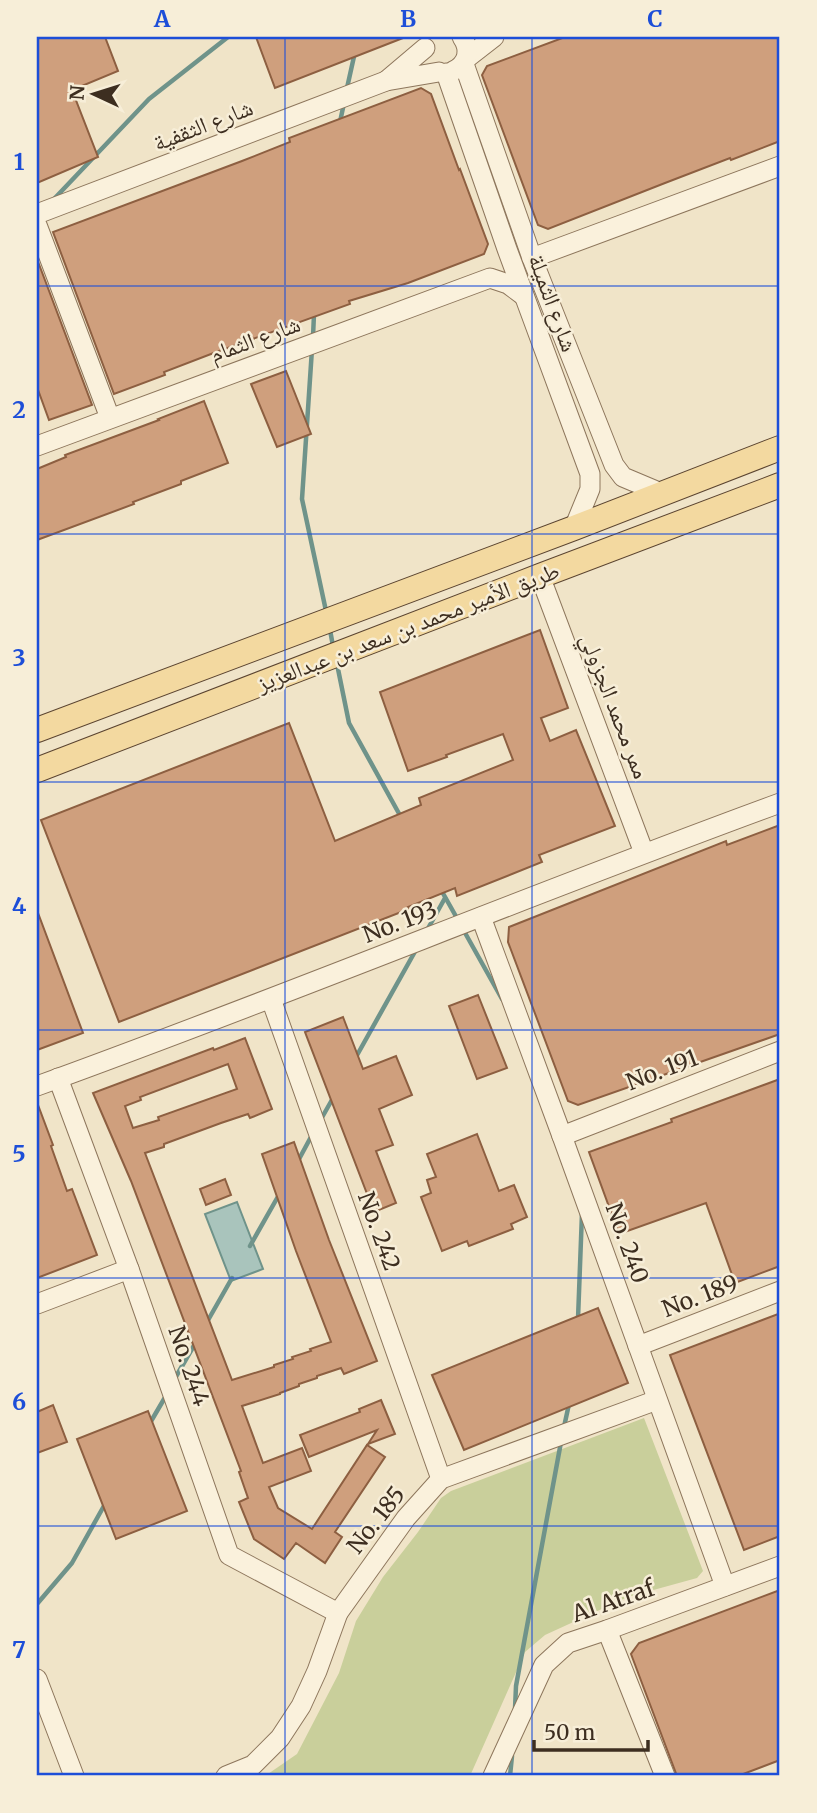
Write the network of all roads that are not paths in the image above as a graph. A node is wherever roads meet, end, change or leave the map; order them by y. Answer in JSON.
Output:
{"nodes":[{"id":1,"x":462,"y":37,"type":"edge"},
{"id":2,"x":494,"y":37,"type":"edge"},
{"id":3,"x":427,"y":40,"type":"edge"},
{"id":4,"x":454,"y":67,"type":"junction"},
{"id":5,"x":386,"y":81,"type":"junction"},
{"id":6,"x":463,"y":91,"type":"junction"},
{"id":7,"x":780,"y":166,"type":"edge"},
{"id":8,"x":37,"y":214,"type":"edge"},
{"id":9,"x":37,"y":225,"type":"edge"},
{"id":10,"x":507,"y":249,"type":"junction"},
{"id":11,"x":532,"y":258,"type":"junction"},
{"id":12,"x":490,"y":278,"type":"junction"},
{"id":13,"x":524,"y":296,"type":"junction"},
{"id":14,"x":110,"y":418,"type":"junction"},
{"id":15,"x":37,"y":446,"type":"edge"},
{"id":16,"x":780,"y":448,"type":"edge"},
{"id":17,"x":780,"y":485,"type":"edge"},
{"id":18,"x":660,"y":494,"type":"junction"},
{"id":19,"x":573,"y":528,"type":"junction"},
{"id":20,"x":540,"y":576,"type":"junction"},
{"id":21,"x":37,"y":730,"type":"edge"},
{"id":22,"x":37,"y":770,"type":"edge"},
{"id":23,"x":780,"y":803,"type":"edge"},
{"id":24,"x":644,"y":853,"type":"junction"},
{"id":25,"x":481,"y":917,"type":"junction"},
{"id":26,"x":271,"y":999,"type":"junction"},
{"id":27,"x":780,"y":1051,"type":"edge"},
{"id":28,"x":58,"y":1078,"type":"junction"},
{"id":29,"x":37,"y":1086,"type":"edge"},
{"id":30,"x":562,"y":1136,"type":"junction"},
{"id":31,"x":128,"y":1269,"type":"junction"},
{"id":32,"x":780,"y":1291,"type":"edge"},
{"id":33,"x":37,"y":1304,"type":"edge"},
{"id":34,"x":638,"y":1346,"type":"junction"},
{"id":35,"x":657,"y":1401,"type":"junction"},
{"id":36,"x":441,"y":1479,"type":"junction"},
{"id":37,"x":780,"y":1566,"type":"edge"},
{"id":38,"x":725,"y":1586,"type":"junction"},
{"id":39,"x":338,"y":1614,"type":"junction"},
{"id":40,"x":607,"y":1630,"type":"junction"},
{"id":41,"x":37,"y":1679,"type":"edge"},
{"id":42,"x":74,"y":1776,"type":"edge"},
{"id":43,"x":226,"y":1776,"type":"edge"},
{"id":44,"x":493,"y":1776,"type":"edge"},
{"id":45,"x":665,"y":1776,"type":"edge"}],
"edges":[{"from":1,"to":4,"type":"street"},
{"from":2,"to":4,"type":"street"},
{"from":3,"to":4,"type":"street"},
{"from":3,"to":5,"type":"street"},
{"from":4,"to":5,"type":"street"},
{"from":4,"to":6,"type":"street"},
{"from":5,"to":8,"type":"street","name":"شارع الثقفية"},
{"from":6,"to":10,"type":"street","name":"شارع الثميلة"},
{"from":6,"to":11,"type":"street","name":"شارع الثميلة"},
{"from":7,"to":11,"type":"street"},
{"from":9,"to":14,"type":"street"},
{"from":10,"to":12,"type":"street"},
{"from":10,"to":13,"type":"street","name":"شارع الثميلة"},
{"from":11,"to":18,"type":"street","name":"شارع الثميلة"},
{"from":12,"to":13,"type":"street"},
{"from":12,"to":14,"type":"street","name":"شارع الثمام"},
{"from":13,"to":19,"type":"street","name":"شارع الثميلة"},
{"from":14,"to":15,"type":"street","name":"شارع الثمام"},
{"from":16,"to":18,"type":"main road","name":"طريق الأمير محمد بن سعد بن عبدالعزيز"},
{"from":17,"to":20,"type":"main road","name":"طريق الأمير محمد بن سعد بن عبدالعزيز"},
{"from":18,"to":19,"type":"main road","name":"طريق الأمير محمد بن سعد بن عبدالعزيز"},
{"from":19,"to":21,"type":"main road","name":"طريق الأمير محمد بن سعد بن عبدالعزيز"},
{"from":20,"to":22,"type":"main road","name":"طريق الأمير محمد بن سعد بن عبدالعزيز"},
{"from":20,"to":24,"type":"street","name":"ممر محمد الجزولي"},
{"from":23,"to":24,"type":"street","name":"No. 193"},
{"from":24,"to":25,"type":"street","name":"No. 193"},
{"from":25,"to":26,"type":"street","name":"No. 193"},
{"from":25,"to":30,"type":"street","name":"No. 240"},
{"from":26,"to":28,"type":"street","name":"No. 193"},
{"from":26,"to":36,"type":"street","name":"No. 242"},
{"from":27,"to":30,"type":"street","name":"No. 191"},
{"from":28,"to":29,"type":"street","name":"No. 193"},
{"from":28,"to":31,"type":"street","name":"No. 244"},
{"from":30,"to":34,"type":"street","name":"No. 240"},
{"from":31,"to":33,"type":"street"},
{"from":31,"to":39,"type":"street","name":"No. 244"},
{"from":32,"to":34,"type":"street","name":"No. 189"},
{"from":34,"to":35,"type":"street","name":"No. 240"},
{"from":35,"to":36,"type":"street","name":"No. 185"},
{"from":35,"to":38,"type":"street","name":"No. 240"},
{"from":36,"to":39,"type":"street","name":"No. 185"},
{"from":37,"to":38,"type":"street","name":"Al Atraf"},
{"from":38,"to":40,"type":"street","name":"Al Atraf"},
{"from":39,"to":43,"type":"street","name":"No. 185"},
{"from":40,"to":44,"type":"street","name":"Al Atraf"},
{"from":40,"to":45,"type":"street"},
{"from":41,"to":42,"type":"street"}]}
